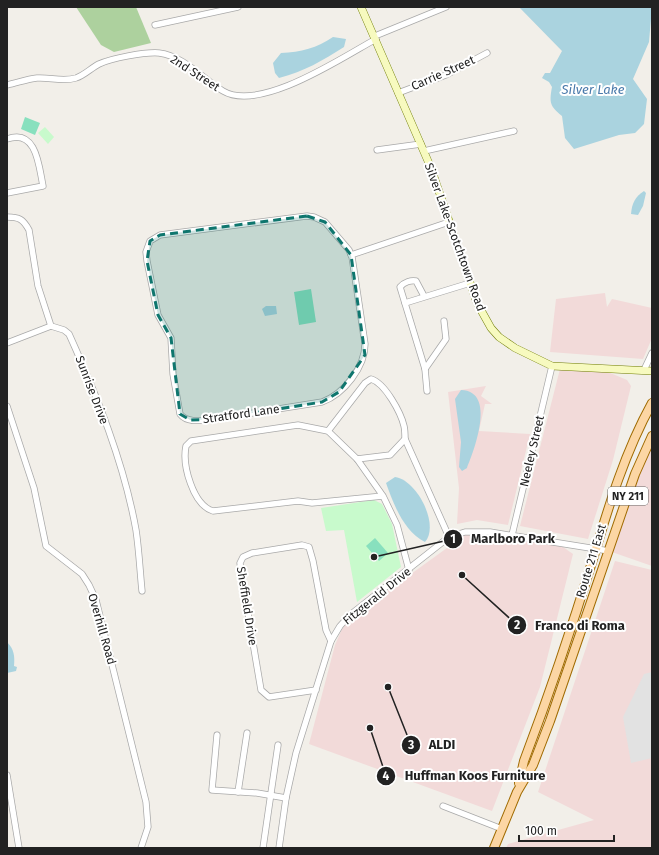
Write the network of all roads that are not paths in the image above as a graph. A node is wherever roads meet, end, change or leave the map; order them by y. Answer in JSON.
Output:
{"nodes":[{"id":1,"x":238,"y":7,"type":"edge"},
{"id":2,"x":362,"y":7,"type":"edge"},
{"id":3,"x":446,"y":7,"type":"edge"},
{"id":4,"x":155,"y":25,"type":"dead end"},
{"id":5,"x":376,"y":37,"type":"junction"},
{"id":6,"x":487,"y":53,"type":"dead end"},
{"id":7,"x":7,"y":85,"type":"edge"},
{"id":8,"x":398,"y":93,"type":"junction"},
{"id":9,"x":514,"y":130,"type":"dead end"},
{"id":10,"x":7,"y":139,"type":"edge"},
{"id":11,"x":423,"y":148,"type":"junction"},
{"id":12,"x":377,"y":150,"type":"dead end"},
{"id":13,"x":7,"y":192,"type":"edge"},
{"id":14,"x":7,"y":217,"type":"edge"},
{"id":15,"x":449,"y":222,"type":"junction"},
{"id":16,"x":351,"y":255,"type":"junction"},
{"id":17,"x":470,"y":283,"type":"junction"},
{"id":18,"x":424,"y":296,"type":"junction"},
{"id":19,"x":405,"y":303,"type":"junction"},
{"id":20,"x":444,"y":321,"type":"dead end"},
{"id":21,"x":51,"y":326,"type":"junction"},
{"id":22,"x":7,"y":343,"type":"edge"},
{"id":23,"x":652,"y":353,"type":"edge"},
{"id":24,"x":552,"y":366,"type":"junction"},
{"id":25,"x":425,"y":369,"type":"junction"},
{"id":26,"x":644,"y":370,"type":"junction"},
{"id":27,"x":652,"y":371,"type":"edge"},
{"id":28,"x":427,"y":390,"type":"dead end"},
{"id":29,"x":652,"y":403,"type":"edge"},
{"id":30,"x":7,"y":406,"type":"edge"},
{"id":31,"x":328,"y":431,"type":"junction"},
{"id":32,"x":652,"y":436,"type":"edge"},
{"id":33,"x":405,"y":439,"type":"junction"},
{"id":34,"x":357,"y":459,"type":"junction"},
{"id":35,"x":383,"y":496,"type":"junction"},
{"id":36,"x":512,"y":535,"type":"junction"},
{"id":37,"x":449,"y":537,"type":"junction"},
{"id":38,"x":596,"y":549,"type":"junction"},
{"id":39,"x":609,"y":551,"type":"junction"},
{"id":40,"x":409,"y":570,"type":"junction"},
{"id":41,"x":142,"y":591,"type":"dead end"},
{"id":42,"x":331,"y":641,"type":"junction"},
{"id":43,"x":316,"y":690,"type":"junction"},
{"id":44,"x":247,"y":733,"type":"dead end"},
{"id":45,"x":217,"y":734,"type":"dead end"},
{"id":46,"x":278,"y":745,"type":"dead end"},
{"id":47,"x":7,"y":775,"type":"edge"},
{"id":48,"x":238,"y":792,"type":"junction"},
{"id":49,"x":517,"y":792,"type":"junction"},
{"id":50,"x":271,"y":795,"type":"junction"},
{"id":51,"x":286,"y":798,"type":"junction"},
{"id":52,"x":442,"y":806,"type":"dead end"},
{"id":53,"x":502,"y":829,"type":"junction"},
{"id":54,"x":19,"y":848,"type":"edge"},
{"id":55,"x":141,"y":848,"type":"edge"},
{"id":56,"x":263,"y":848,"type":"edge"},
{"id":57,"x":279,"y":848,"type":"edge"},
{"id":58,"x":494,"y":848,"type":"edge"}],
"edges":[{"from":1,"to":4,"type":"street"},
{"from":2,"to":5,"type":"street","name":"Silver Lake-Scotchtown Road"},
{"from":3,"to":5,"type":"street","name":"2nd Street"},
{"from":5,"to":7,"type":"street","name":"2nd Street"},
{"from":5,"to":8,"type":"street","name":"Silver Lake-Scotchtown Road"},
{"from":6,"to":8,"type":"street","name":"Carrie Street"},
{"from":8,"to":11,"type":"street","name":"Silver Lake-Scotchtown Road"},
{"from":9,"to":11,"type":"street"},
{"from":10,"to":13,"type":"street"},
{"from":11,"to":12,"type":"street"},
{"from":11,"to":15,"type":"street","name":"Silver Lake-Scotchtown Road"},
{"from":14,"to":21,"type":"street"},
{"from":15,"to":16,"type":"street"},
{"from":15,"to":17,"type":"street","name":"Silver Lake-Scotchtown Road"},
{"from":16,"to":16,"type":"street","name":"Stratford Lane"},
{"from":17,"to":18,"type":"street"},
{"from":17,"to":24,"type":"street","name":"Silver Lake-Scotchtown Road"},
{"from":18,"to":19,"type":"street"},
{"from":18,"to":19,"type":"street"},
{"from":19,"to":25,"type":"street"},
{"from":20,"to":25,"type":"street"},
{"from":21,"to":22,"type":"street"},
{"from":21,"to":41,"type":"street","name":"Sunrise Drive"},
{"from":23,"to":26,"type":"street"},
{"from":24,"to":26,"type":"street","name":"Silver Lake-Scotchtown Road"},
{"from":24,"to":36,"type":"street","name":"Neeley Street"},
{"from":25,"to":28,"type":"street"},
{"from":26,"to":27,"type":"street","name":"Silver Lake-Scotchtown Road"},
{"from":29,"to":38,"type":"main road","name":"Route 211 East","number":"NY 211"},
{"from":30,"to":55,"type":"street","name":"Overhill Road"},
{"from":31,"to":33,"type":"street"},
{"from":31,"to":34,"type":"street"},
{"from":31,"to":35,"type":"street"},
{"from":32,"to":39,"type":"main road","name":"Route 211 East","number":"NY 211"},
{"from":33,"to":34,"type":"street"},
{"from":33,"to":37,"type":"street"},
{"from":34,"to":35,"type":"street"},
{"from":35,"to":40,"type":"street"},
{"from":36,"to":37,"type":"street","name":"Fitzgerald Drive"},
{"from":36,"to":38,"type":"street","name":"Fitzgerald Drive"},
{"from":37,"to":40,"type":"street","name":"Fitzgerald Drive"},
{"from":38,"to":39,"type":"street","name":"Fitzgerald Drive"},
{"from":38,"to":49,"type":"main road","name":"Route 211 East","number":"NY 211"},
{"from":39,"to":49,"type":"main road","name":"Route 211 East","number":"NY 211"},
{"from":40,"to":42,"type":"street","name":"Fitzgerald Drive"},
{"from":42,"to":43,"type":"street","name":"Fitzgerald Drive"},
{"from":42,"to":43,"type":"street","name":"Sheffield Drive"},
{"from":43,"to":51,"type":"street","name":"Fitzgerald Drive"},
{"from":44,"to":48,"type":"street"},
{"from":45,"to":48,"type":"street"},
{"from":46,"to":50,"type":"street"},
{"from":47,"to":54,"type":"street"},
{"from":48,"to":50,"type":"street"},
{"from":49,"to":53,"type":"main road","name":"Route 211 East","number":"NY 211"},
{"from":50,"to":51,"type":"street"},
{"from":50,"to":56,"type":"street"},
{"from":51,"to":57,"type":"street","name":"Fitzgerald Drive"},
{"from":52,"to":53,"type":"street"},
{"from":53,"to":58,"type":"main road","name":"Route 211 East","number":"NY 211"}]}
